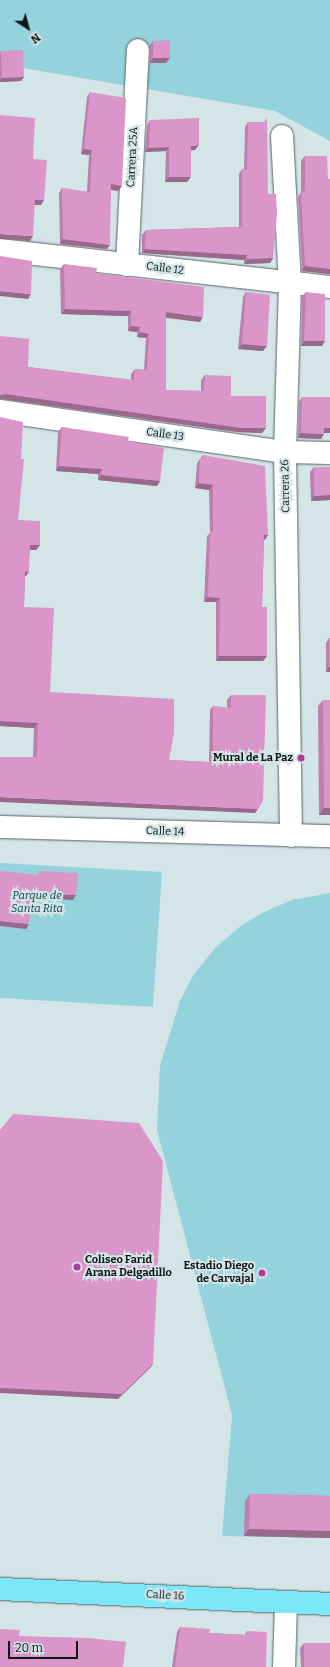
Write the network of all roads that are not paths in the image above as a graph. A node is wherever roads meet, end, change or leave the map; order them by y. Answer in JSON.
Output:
{"nodes":[{"id":1,"x":138,"y":50,"type":"dead end"},
{"id":2,"x":282,"y":136,"type":"dead end"},
{"id":3,"x":0,"y":250,"type":"edge"},
{"id":4,"x":127,"y":265,"type":"junction"},
{"id":5,"x":290,"y":284,"type":"junction"},
{"id":6,"x":330,"y":287,"type":"edge"},
{"id":7,"x":0,"y":411,"type":"edge"},
{"id":8,"x":285,"y":452,"type":"junction"},
{"id":9,"x":330,"y":453,"type":"edge"},
{"id":10,"x":0,"y":827,"type":"edge"},
{"id":11,"x":291,"y":836,"type":"junction"},
{"id":12,"x":330,"y":836,"type":"edge"},
{"id":13,"x":0,"y":1589,"type":"edge"},
{"id":14,"x":286,"y":1602,"type":"junction"},
{"id":15,"x":330,"y":1604,"type":"edge"},
{"id":16,"x":284,"y":1667,"type":"edge"}],
"edges":[{"from":1,"to":4,"type":"street","name":"Carrera 25A"},
{"from":2,"to":5,"type":"street","name":"Carrera 26"},
{"from":3,"to":4,"type":"street","name":"Calle 12"},
{"from":4,"to":5,"type":"street","name":"Calle 12"},
{"from":5,"to":6,"type":"street","name":"Calle 12"},
{"from":5,"to":8,"type":"street","name":"Carrera 26"},
{"from":7,"to":8,"type":"street","name":"Calle 13"},
{"from":8,"to":9,"type":"street","name":"Calle 13"},
{"from":8,"to":11,"type":"street","name":"Carrera 26"},
{"from":10,"to":11,"type":"street","name":"Calle 14"},
{"from":11,"to":12,"type":"street","name":"Calle 14"},
{"from":13,"to":14,"type":"highway","name":"Calle 16"},
{"from":14,"to":15,"type":"highway","name":"Calle 16"},
{"from":14,"to":16,"type":"street"}]}
